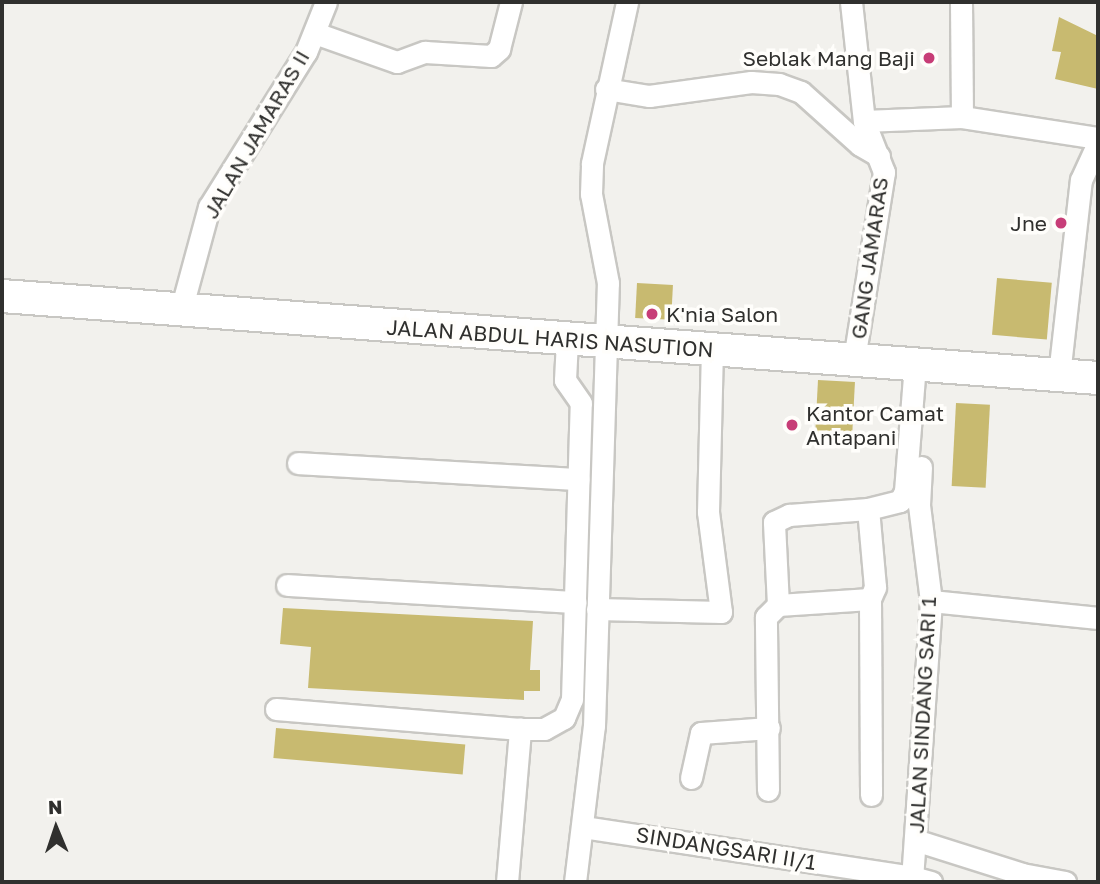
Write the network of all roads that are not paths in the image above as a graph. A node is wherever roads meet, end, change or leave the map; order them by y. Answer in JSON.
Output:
{"nodes":[{"id":1,"x":326,"y":2,"type":"edge"},
{"id":2,"x":511,"y":2,"type":"edge"},
{"id":3,"x":627,"y":2,"type":"edge"},
{"id":4,"x":851,"y":2,"type":"edge"},
{"id":5,"x":961,"y":2,"type":"edge"},
{"id":6,"x":315,"y":33,"type":"junction"},
{"id":7,"x":606,"y":89,"type":"junction"},
{"id":8,"x":962,"y":117,"type":"junction"},
{"id":9,"x":864,"y":121,"type":"junction"},
{"id":10,"x":1098,"y":140,"type":"edge"},
{"id":11,"x":879,"y":156,"type":"junction"},
{"id":12,"x":2,"y":296,"type":"edge"},
{"id":13,"x":181,"y":310,"type":"junction"},
{"id":14,"x":567,"y":340,"type":"junction"},
{"id":15,"x":604,"y":343,"type":"junction"},
{"id":16,"x":712,"y":349,"type":"junction"},
{"id":17,"x":855,"y":360,"type":"junction"},
{"id":18,"x":922,"y":365,"type":"junction"},
{"id":19,"x":1059,"y":375,"type":"junction"},
{"id":20,"x":1098,"y":378,"type":"edge"},
{"id":21,"x":298,"y":463,"type":"dead end"},
{"id":22,"x":579,"y":479,"type":"junction"},
{"id":23,"x":868,"y":509,"type":"junction"},
{"id":24,"x":287,"y":585,"type":"dead end"},
{"id":25,"x":870,"y":599,"type":"junction"},
{"id":26,"x":931,"y":601,"type":"junction"},
{"id":27,"x":576,"y":602,"type":"junction"},
{"id":28,"x":778,"y":605,"type":"junction"},
{"id":29,"x":597,"y":609,"type":"junction"},
{"id":30,"x":1098,"y":618,"type":"edge"},
{"id":31,"x":276,"y":709,"type":"dead end"},
{"id":32,"x":769,"y":727,"type":"junction"},
{"id":33,"x":520,"y":729,"type":"junction"},
{"id":34,"x":691,"y":778,"type":"dead end"},
{"id":35,"x":768,"y":790,"type":"dead end"},
{"id":36,"x":871,"y":795,"type":"dead end"},
{"id":37,"x":583,"y":827,"type":"junction"},
{"id":38,"x":915,"y":840,"type":"junction"},
{"id":39,"x":921,"y":880,"type":"edge"},
{"id":40,"x":506,"y":882,"type":"edge"},
{"id":41,"x":575,"y":882,"type":"edge"},
{"id":42,"x":1065,"y":882,"type":"edge"}],
"edges":[{"from":1,"to":6,"type":"street","name":"JALAN JAMARAS II"},
{"from":2,"to":6,"type":"street"},
{"from":3,"to":7,"type":"street"},
{"from":4,"to":9,"type":"street","name":"GANG JAMARAS"},
{"from":5,"to":8,"type":"street"},
{"from":6,"to":13,"type":"street","name":"JALAN JAMARAS II"},
{"from":7,"to":11,"type":"street","name":"GANG JAMARAS"},
{"from":7,"to":15,"type":"street"},
{"from":8,"to":9,"type":"street"},
{"from":8,"to":10,"type":"street"},
{"from":9,"to":11,"type":"street","name":"GANG JAMARAS"},
{"from":10,"to":19,"type":"street"},
{"from":11,"to":17,"type":"street","name":"GANG JAMARAS"},
{"from":12,"to":13,"type":"highway","name":"JALAN ABDUL HARIS NASUTION"},
{"from":13,"to":14,"type":"highway","name":"JALAN ABDUL HARIS NASUTION"},
{"from":14,"to":15,"type":"highway","name":"JALAN ABDUL HARIS NASUTION"},
{"from":14,"to":22,"type":"street"},
{"from":15,"to":16,"type":"highway","name":"JALAN ABDUL HARIS NASUTION"},
{"from":15,"to":29,"type":"street"},
{"from":16,"to":17,"type":"highway","name":"JALAN ABDUL HARIS NASUTION"},
{"from":16,"to":29,"type":"street"},
{"from":17,"to":18,"type":"highway","name":"JALAN ABDUL HARIS NASUTION"},
{"from":18,"to":19,"type":"highway","name":"JALAN ABDUL HARIS NASUTION"},
{"from":18,"to":23,"type":"street"},
{"from":18,"to":26,"type":"street","name":"JALAN SINDANG SARI 1"},
{"from":19,"to":20,"type":"highway","name":"JALAN ABDUL HARIS NASUTION"},
{"from":21,"to":22,"type":"street"},
{"from":22,"to":27,"type":"street"},
{"from":23,"to":25,"type":"street"},
{"from":23,"to":28,"type":"street"},
{"from":24,"to":27,"type":"street"},
{"from":25,"to":28,"type":"street"},
{"from":25,"to":36,"type":"street"},
{"from":26,"to":30,"type":"street"},
{"from":26,"to":38,"type":"street","name":"JALAN SINDANG SARI 1"},
{"from":27,"to":33,"type":"street"},
{"from":28,"to":32,"type":"street"},
{"from":29,"to":37,"type":"street"},
{"from":31,"to":33,"type":"street"},
{"from":32,"to":34,"type":"street"},
{"from":32,"to":35,"type":"street"},
{"from":33,"to":40,"type":"street"},
{"from":37,"to":39,"type":"street","name":"SINDANGSARI II/1"},
{"from":37,"to":41,"type":"street"},
{"from":38,"to":39,"type":"street","name":"JALAN SINDANG SARI 1"},
{"from":38,"to":42,"type":"street"}]}
